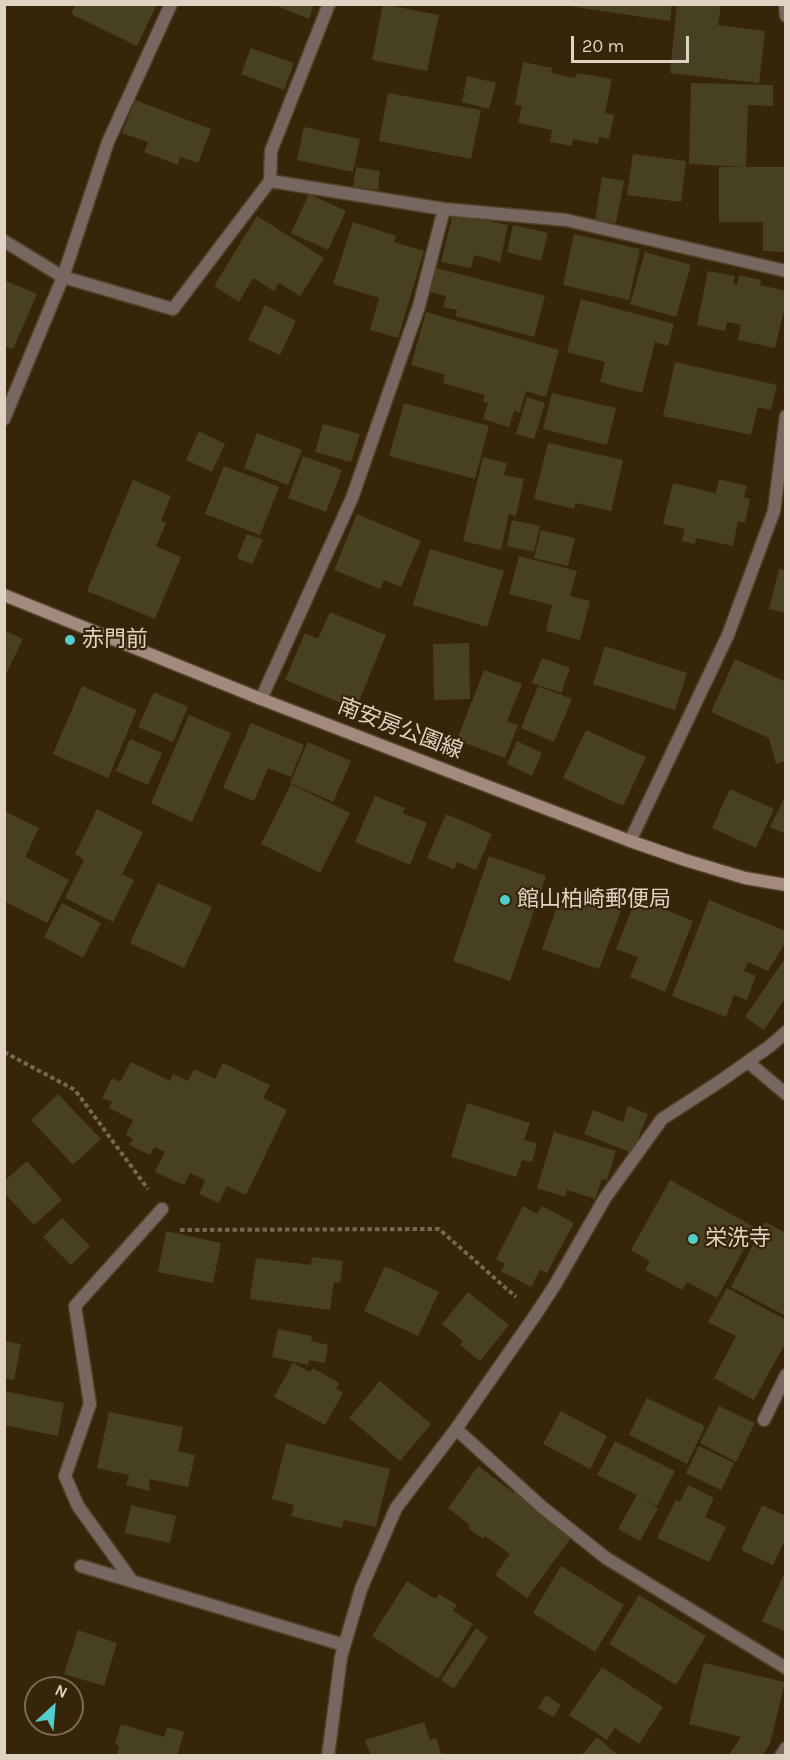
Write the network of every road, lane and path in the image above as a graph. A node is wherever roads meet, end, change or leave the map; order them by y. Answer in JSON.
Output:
{"nodes":[{"id":1,"x":171,"y":4,"type":"edge"},
{"id":2,"x":328,"y":4,"type":"edge"},
{"id":3,"x":785,"y":4,"type":"edge"},
{"id":4,"x":786,"y":16,"type":"edge"},
{"id":5,"x":270,"y":181,"type":"junction"},
{"id":6,"x":444,"y":209,"type":"junction"},
{"id":7,"x":4,"y":241,"type":"edge"},
{"id":8,"x":786,"y":271,"type":"edge"},
{"id":9,"x":63,"y":277,"type":"junction"},
{"id":10,"x":786,"y":416,"type":"edge"},
{"id":11,"x":4,"y":419,"type":"edge"},
{"id":12,"x":4,"y":595,"type":"edge"},
{"id":13,"x":261,"y":699,"type":"junction"},
{"id":14,"x":630,"y":841,"type":"junction"},
{"id":15,"x":786,"y":885,"type":"edge"},
{"id":16,"x":786,"y":1032,"type":"edge"},
{"id":17,"x":4,"y":1052,"type":"edge"},
{"id":18,"x":748,"y":1062,"type":"junction"},
{"id":19,"x":786,"y":1094,"type":"edge"},
{"id":20,"x":162,"y":1209,"type":"junction"},
{"id":21,"x":536,"y":1314,"type":"junction"},
{"id":22,"x":786,"y":1375,"type":"edge"},
{"id":23,"x":764,"y":1420,"type":"dead end"},
{"id":24,"x":456,"y":1429,"type":"junction"},
{"id":25,"x":81,"y":1566,"type":"dead end"},
{"id":26,"x":132,"y":1581,"type":"junction"},
{"id":27,"x":344,"y":1645,"type":"junction"},
{"id":28,"x":786,"y":1668,"type":"edge"},
{"id":29,"x":786,"y":1748,"type":"edge"},
{"id":30,"x":328,"y":1755,"type":"edge"},
{"id":31,"x":781,"y":1755,"type":"edge"}],
"edges":[{"from":1,"to":9,"type":"street"},
{"from":2,"to":5,"type":"street"},
{"from":3,"to":4,"type":"street"},
{"from":5,"to":6,"type":"street"},
{"from":5,"to":9,"type":"street"},
{"from":6,"to":8,"type":"street"},
{"from":6,"to":13,"type":"street"},
{"from":7,"to":9,"type":"street"},
{"from":9,"to":11,"type":"street"},
{"from":10,"to":14,"type":"street"},
{"from":12,"to":13,"type":"main road","name":"南安房公園線"},
{"from":13,"to":14,"type":"main road","name":"南安房公園線"},
{"from":14,"to":15,"type":"main road","name":"南安房公園線"},
{"from":16,"to":18,"type":"street"},
{"from":17,"to":20,"type":"path"},
{"from":18,"to":19,"type":"street"},
{"from":18,"to":21,"type":"street"},
{"from":20,"to":21,"type":"path"},
{"from":20,"to":26,"type":"street"},
{"from":21,"to":24,"type":"street"},
{"from":22,"to":23,"type":"street"},
{"from":24,"to":27,"type":"street"},
{"from":24,"to":28,"type":"street"},
{"from":25,"to":26,"type":"street"},
{"from":26,"to":27,"type":"street"},
{"from":27,"to":30,"type":"street"},
{"from":29,"to":31,"type":"street"}]}
